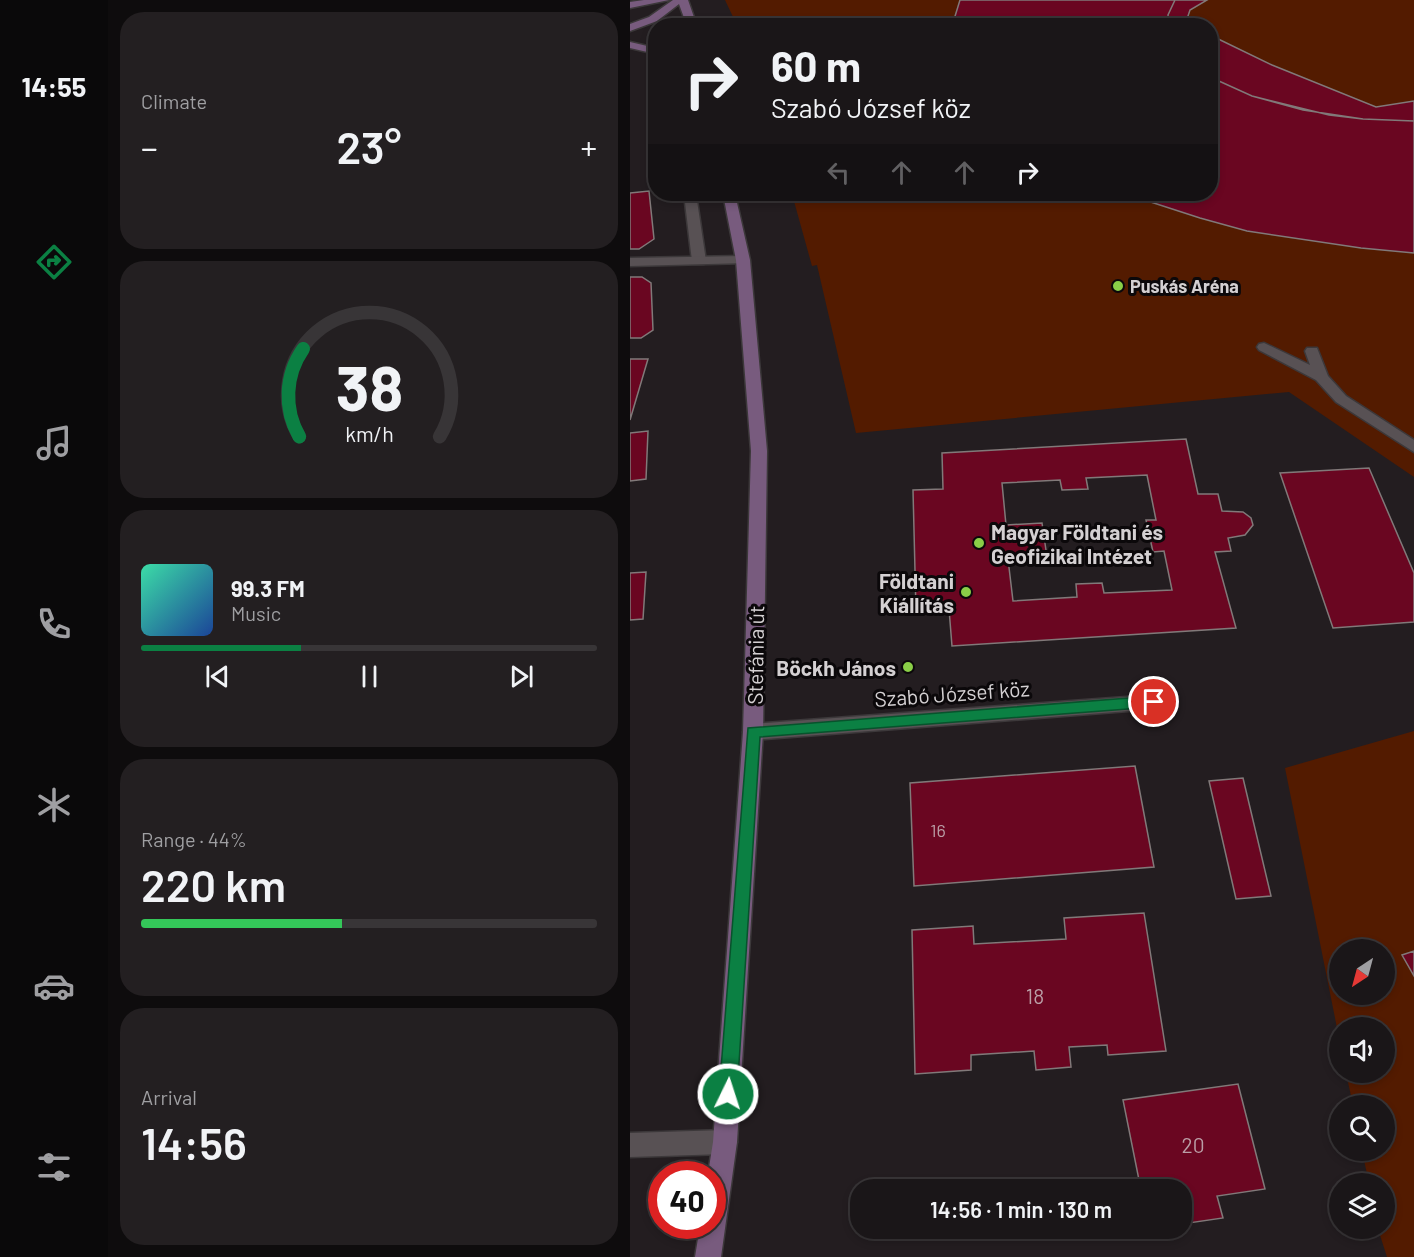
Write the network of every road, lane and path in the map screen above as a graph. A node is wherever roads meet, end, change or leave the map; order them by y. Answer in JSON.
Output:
{"nodes":[{"id":1,"x":664,"y":0,"type":"edge"},
{"id":2,"x":681,"y":0,"type":"edge"},
{"id":3,"x":630,"y":5,"type":"edge"},
{"id":4,"x":653,"y":18,"type":"edge"},
{"id":5,"x":689,"y":18,"type":"edge"},
{"id":6,"x":648,"y":20,"type":"edge"},
{"id":7,"x":630,"y":28,"type":"edge"},
{"id":8,"x":630,"y":45,"type":"edge"},
{"id":9,"x":648,"y":49,"type":"edge"},
{"id":10,"x":691,"y":201,"type":"edge"},
{"id":11,"x":730,"y":201,"type":"edge"},
{"id":12,"x":743,"y":260,"type":"junction"},
{"id":13,"x":699,"y":261,"type":"junction"},
{"id":14,"x":630,"y":262,"type":"edge"},
{"id":15,"x":1264,"y":347,"type":"dead end"},
{"id":16,"x":1312,"y":351,"type":"dead end"},
{"id":17,"x":1321,"y":377,"type":"junction"},
{"id":18,"x":1414,"y":447,"type":"edge"},
{"id":19,"x":1154,"y":702,"type":"dead end"},
{"id":20,"x":753,"y":732,"type":"junction"},
{"id":21,"x":725,"y":1142,"type":"junction"},
{"id":22,"x":630,"y":1145,"type":"edge"},
{"id":23,"x":708,"y":1257,"type":"edge"}],
"edges":[{"from":1,"to":3,"type":"street"},
{"from":2,"to":4,"type":"street"},
{"from":2,"to":5,"type":"street"},
{"from":6,"to":7,"type":"street"},
{"from":8,"to":9,"type":"street"},
{"from":10,"to":13,"type":"street"},
{"from":11,"to":12,"type":"street","name":"Stefánia út"},
{"from":12,"to":13,"type":"street"},
{"from":12,"to":20,"type":"street","name":"Stefánia út"},
{"from":13,"to":14,"type":"street"},
{"from":15,"to":17,"type":"street"},
{"from":16,"to":17,"type":"street"},
{"from":17,"to":18,"type":"street"},
{"from":19,"to":20,"type":"street","name":"Szabó József köz"},
{"from":20,"to":21,"type":"street","name":"Stefánia út"},
{"from":21,"to":22,"type":"street"},
{"from":21,"to":23,"type":"street","name":"Stefánia út"}]}
